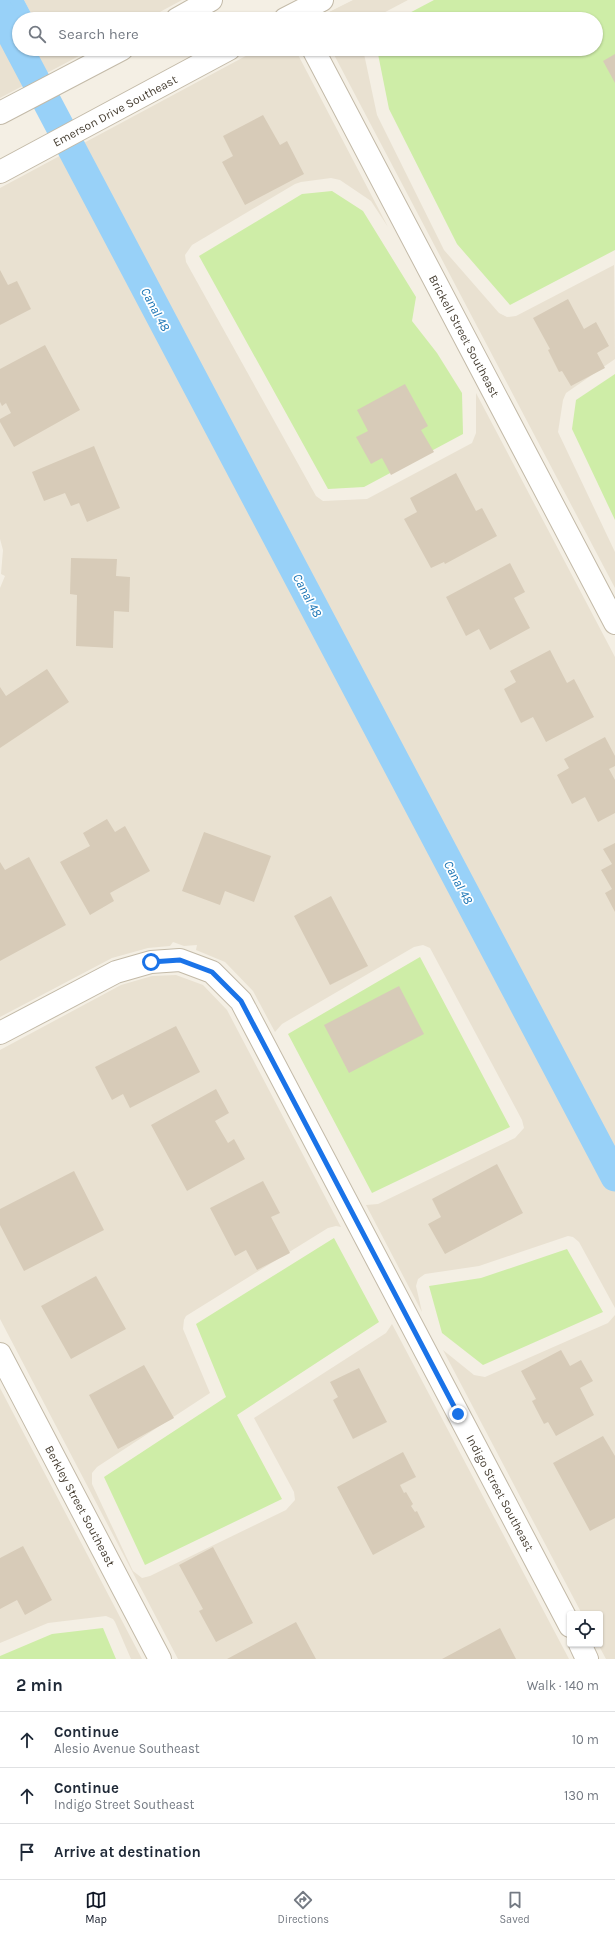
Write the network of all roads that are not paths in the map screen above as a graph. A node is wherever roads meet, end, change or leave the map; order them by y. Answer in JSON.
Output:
{"nodes":[{"id":1,"x":211,"y":0,"type":"edge"},
{"id":2,"x":322,"y":0,"type":"edge"},
{"id":3,"x":190,"y":12,"type":"edge"},
{"id":4,"x":293,"y":12,"type":"edge"},
{"id":5,"x":109,"y":56,"type":"edge"},
{"id":6,"x":216,"y":56,"type":"edge"},
{"id":7,"x":317,"y":56,"type":"edge"},
{"id":8,"x":3,"y":111,"type":"edge"},
{"id":9,"x":0,"y":172,"type":"edge"},
{"id":10,"x":615,"y":623,"type":"edge"},
{"id":11,"x":0,"y":1033,"type":"edge"},
{"id":12,"x":0,"y":1354,"type":"edge"},
{"id":13,"x":567,"y":1620,"type":"edge"},
{"id":14,"x":581,"y":1647,"type":"edge"},
{"id":15,"x":160,"y":1659,"type":"edge"},
{"id":16,"x":587,"y":1659,"type":"edge"}],
"edges":[{"from":1,"to":3,"type":"street"},
{"from":2,"to":4,"type":"street"},
{"from":5,"to":8,"type":"street"},
{"from":6,"to":9,"type":"street","name":"Emerson Drive Southeast"},
{"from":7,"to":10,"type":"street","name":"Brickell Street Southeast"},
{"from":11,"to":13,"type":"street","name":"Indigo Street Southeast"},
{"from":12,"to":15,"type":"street","name":"Berkley Street Southeast"},
{"from":14,"to":16,"type":"street"}]}
